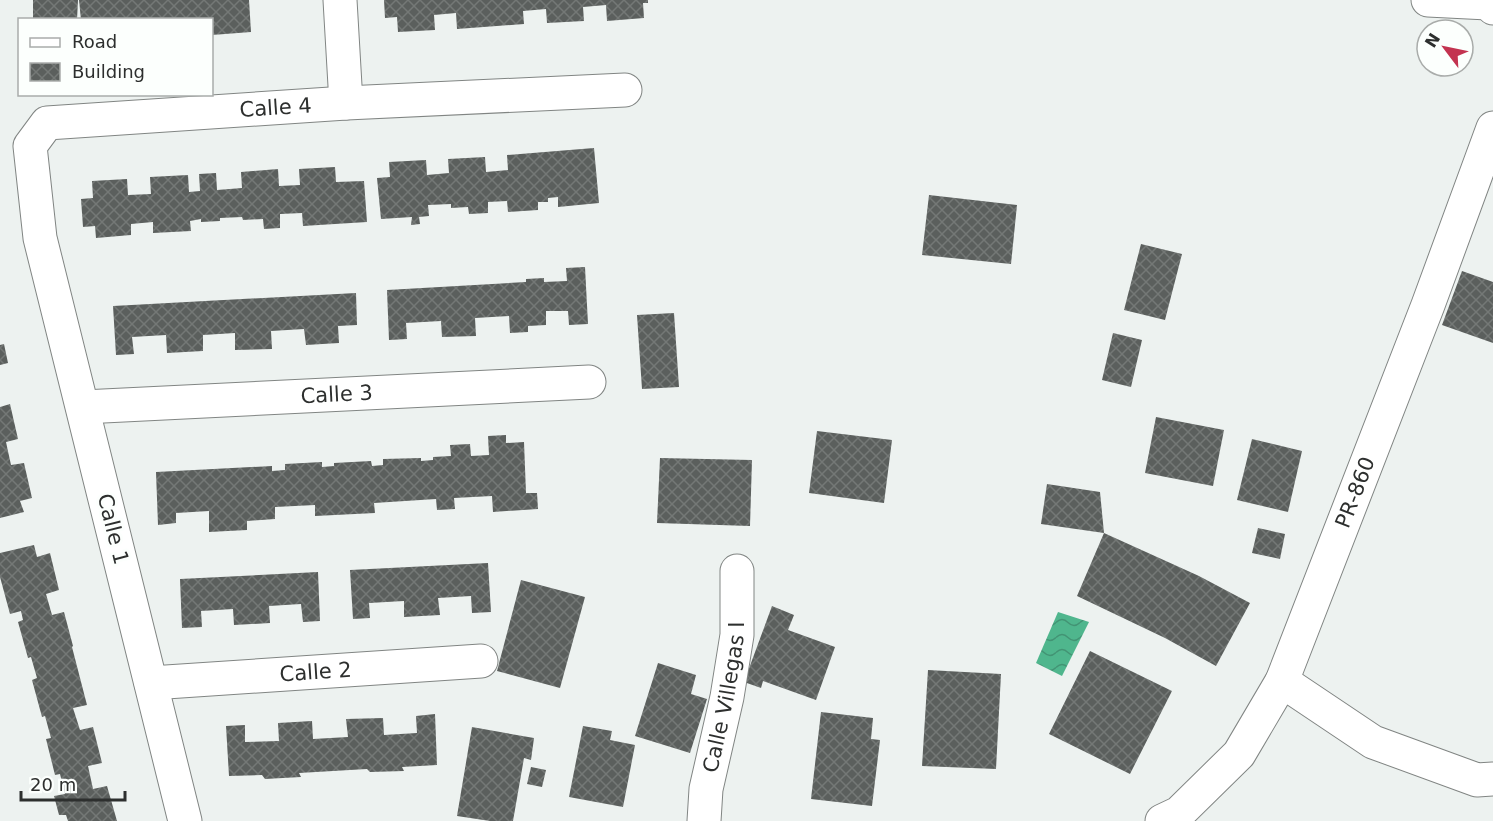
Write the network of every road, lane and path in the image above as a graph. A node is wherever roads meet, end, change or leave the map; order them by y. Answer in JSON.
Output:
{"nodes":[{"id":1,"x":340,"y":0,"type":"edge"},
{"id":2,"x":1428,"y":0,"type":"edge"},
{"id":3,"x":1493,"y":8,"type":"edge"},
{"id":4,"x":625,"y":90,"type":"dead end"},
{"id":5,"x":346,"y":103,"type":"junction"},
{"id":6,"x":1493,"y":128,"type":"edge"},
{"id":7,"x":40,"y":238,"type":"joint"},
{"id":8,"x":589,"y":382,"type":"dead end"},
{"id":9,"x":83,"y":407,"type":"junction"},
{"id":10,"x":737,"y":571,"type":"dead end"},
{"id":11,"x":481,"y":661,"type":"dead end"},
{"id":12,"x":1282,"y":681,"type":"junction"},
{"id":13,"x":151,"y":683,"type":"junction"},
{"id":14,"x":1493,"y":779,"type":"edge"},
{"id":15,"x":1179,"y":818,"type":"edge"},
{"id":16,"x":184,"y":821,"type":"edge"},
{"id":17,"x":704,"y":821,"type":"edge"}],
"edges":[{"from":1,"to":5,"type":"street"},
{"from":2,"to":3,"type":"street"},
{"from":4,"to":5,"type":"street","name":"Calle 4"},
{"from":5,"to":7,"type":"street","name":"Calle 4"},
{"from":6,"to":12,"type":"street","name":"PR-860","number":"PR-860"},
{"from":7,"to":9,"type":"street","name":"Calle 1"},
{"from":8,"to":9,"type":"street","name":"Calle 3"},
{"from":9,"to":13,"type":"street","name":"Calle 1"},
{"from":10,"to":17,"type":"street","name":"Calle Villegas I"},
{"from":11,"to":13,"type":"street","name":"Calle 2"},
{"from":12,"to":14,"type":"street"},
{"from":12,"to":15,"type":"street","name":"PR-860","number":"PR-860"},
{"from":13,"to":16,"type":"street","name":"Calle 1"}]}
